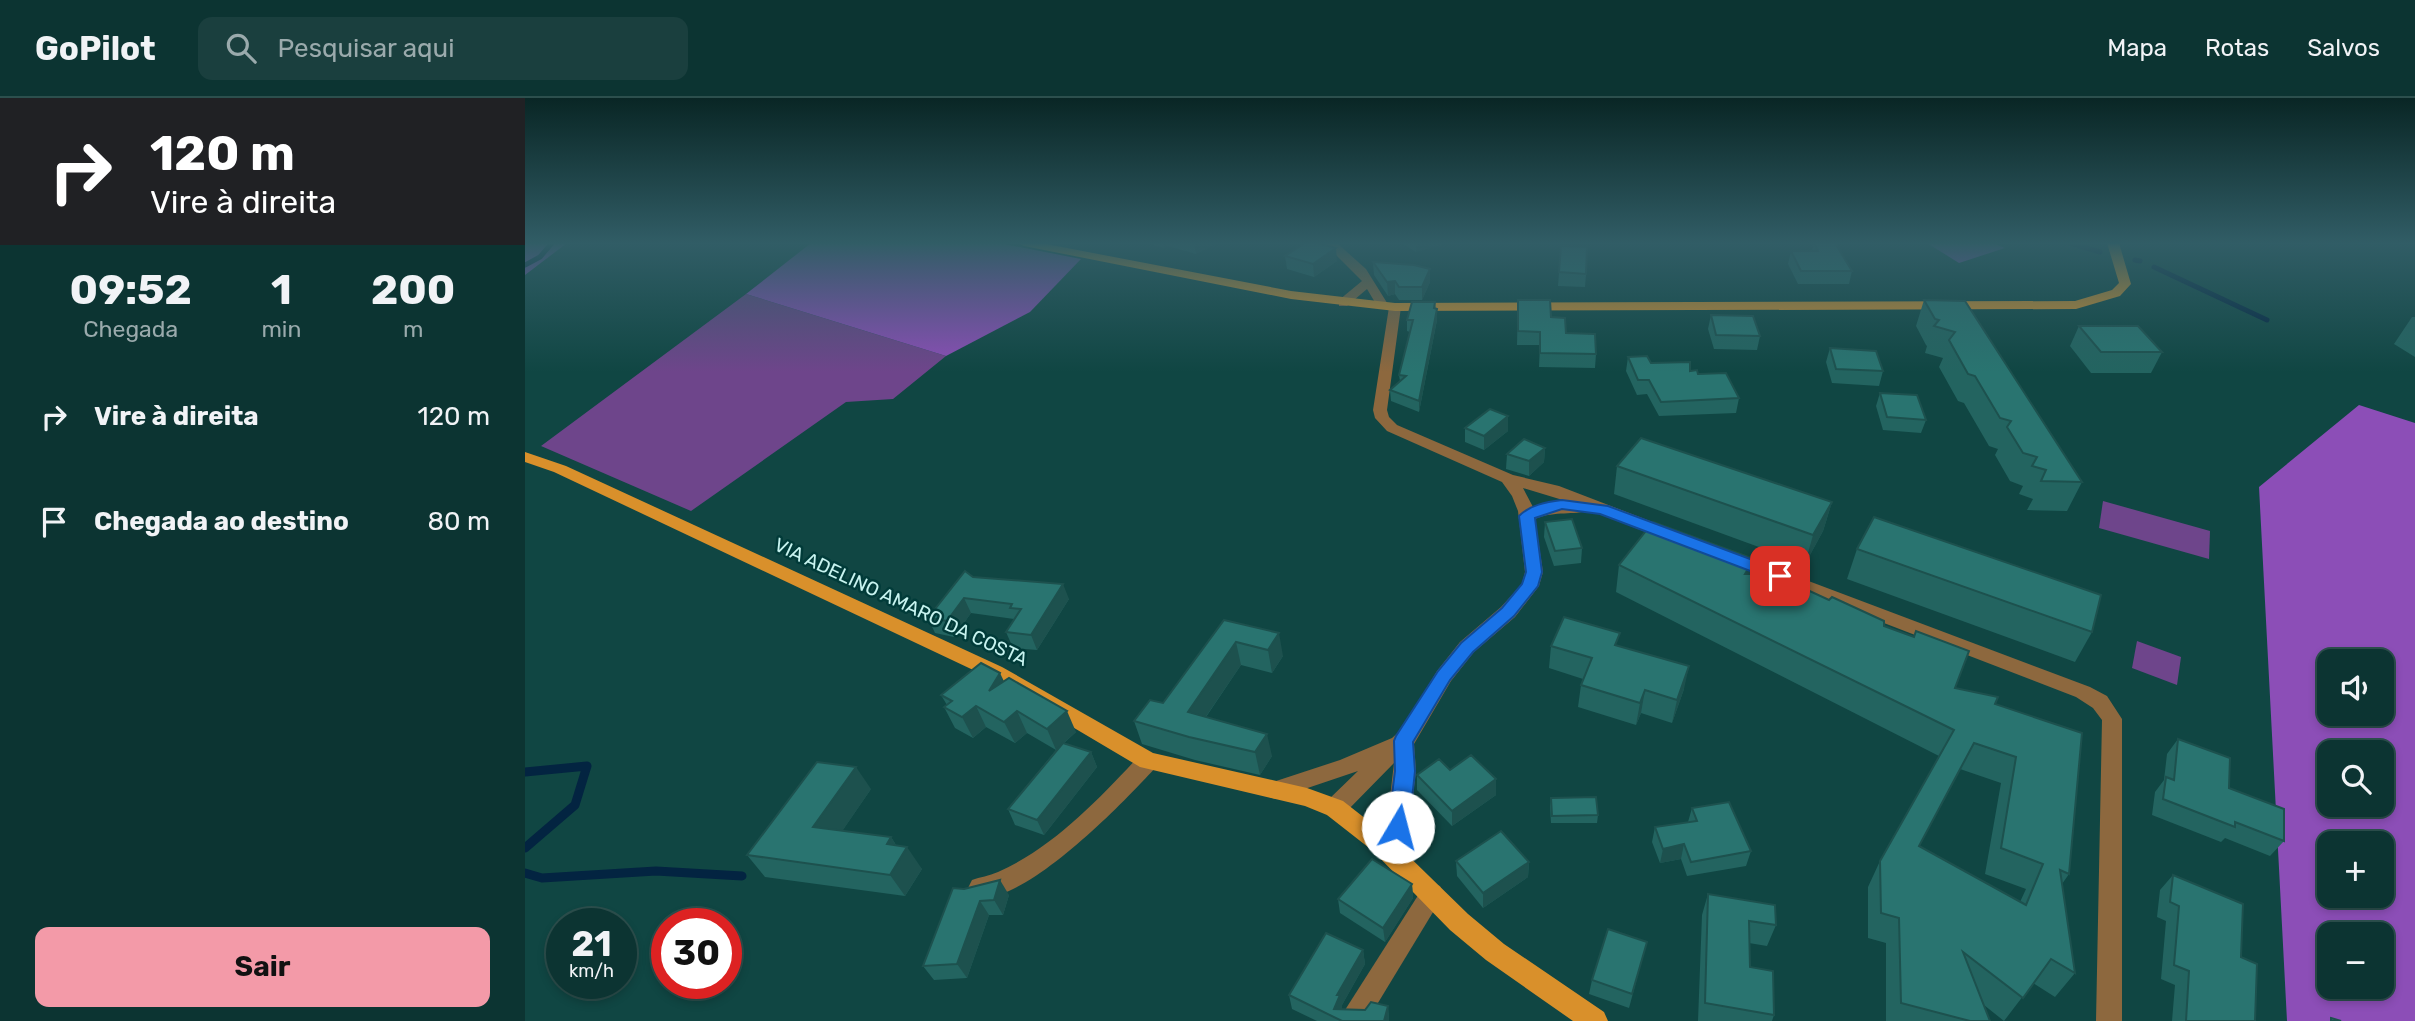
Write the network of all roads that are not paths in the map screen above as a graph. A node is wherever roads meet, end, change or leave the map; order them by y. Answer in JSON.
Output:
{"nodes":[{"id":1,"x":1242,"y":286,"type":"edge"},
{"id":2,"x":1363,"y":286,"type":"edge"},
{"id":3,"x":1371,"y":286,"type":"edge"},
{"id":4,"x":2123,"y":286,"type":"edge"},
{"id":5,"x":1342,"y":303,"type":"junction"},
{"id":6,"x":1389,"y":307,"type":"junction"},
{"id":7,"x":525,"y":457,"type":"edge"},
{"id":8,"x":1509,"y":479,"type":"junction"},
{"id":9,"x":1603,"y":509,"type":"junction"},
{"id":10,"x":1527,"y":516,"type":"junction"},
{"id":11,"x":1403,"y":741,"type":"junction"},
{"id":12,"x":1148,"y":761,"type":"junction"},
{"id":13,"x":1275,"y":790,"type":"junction"},
{"id":14,"x":1335,"y":808,"type":"junction"},
{"id":15,"x":1381,"y":844,"type":"junction"},
{"id":16,"x":955,"y":890,"type":"edge"},
{"id":17,"x":1432,"y":894,"type":"junction"},
{"id":18,"x":1351,"y":1021,"type":"edge"},
{"id":19,"x":1595,"y":1021,"type":"edge"},
{"id":20,"x":2109,"y":1021,"type":"edge"}],
"edges":[{"from":1,"to":5,"type":"main road"},
{"from":2,"to":5,"type":"street"},
{"from":3,"to":6,"type":"street"},
{"from":4,"to":6,"type":"main road"},
{"from":5,"to":6,"type":"main road"},
{"from":6,"to":8,"type":"street"},
{"from":7,"to":12,"type":"main road","name":"VIA ADELINO AMARO DA COSTA"},
{"from":8,"to":9,"type":"street"},
{"from":8,"to":10,"type":"street"},
{"from":9,"to":10,"type":"street"},
{"from":9,"to":20,"type":"street"},
{"from":10,"to":11,"type":"street"},
{"from":11,"to":13,"type":"street"},
{"from":11,"to":14,"type":"street"},
{"from":11,"to":15,"type":"street"},
{"from":12,"to":13,"type":"main road","name":"VIA ADELINO AMARO DA COSTA"},
{"from":12,"to":16,"type":"street"},
{"from":13,"to":14,"type":"main road","name":"VIA ADELINO AMARO DA COSTA"},
{"from":14,"to":15,"type":"main road","name":"VIA ADELINO AMARO DA COSTA"},
{"from":15,"to":17,"type":"main road","name":"VIA ADELINO AMARO DA COSTA"},
{"from":17,"to":18,"type":"street"},
{"from":17,"to":19,"type":"main road","name":"VIA ADELINO AMARO DA COSTA"}]}
